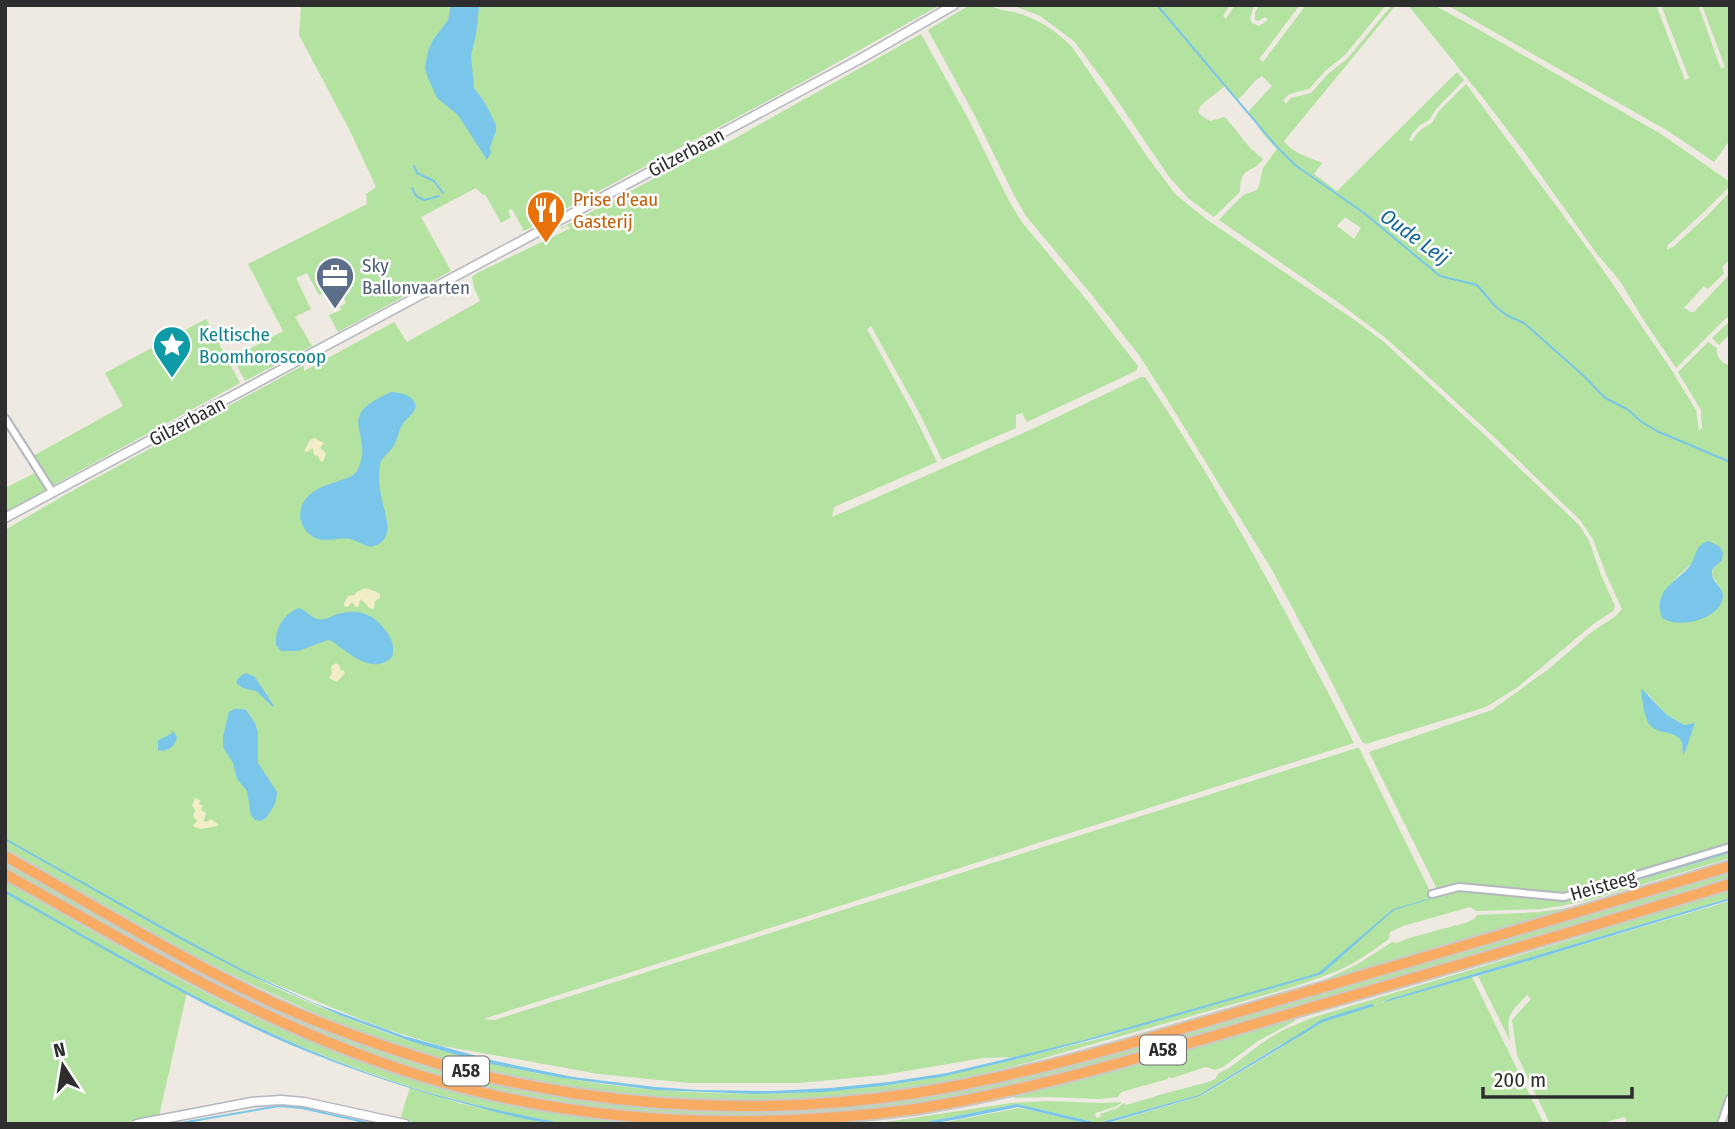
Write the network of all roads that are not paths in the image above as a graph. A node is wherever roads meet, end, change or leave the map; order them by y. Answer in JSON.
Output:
{"nodes":[{"id":1,"x":948,"y":7,"type":"edge"},
{"id":2,"x":5,"y":418,"type":"edge"},
{"id":3,"x":53,"y":493,"type":"junction"},
{"id":4,"x":5,"y":518,"type":"edge"},
{"id":5,"x":1730,"y":847,"type":"edge"},
{"id":6,"x":5,"y":856,"type":"edge"},
{"id":7,"x":1730,"y":866,"type":"edge"},
{"id":8,"x":5,"y":874,"type":"edge"},
{"id":9,"x":1730,"y":884,"type":"edge"},
{"id":10,"x":1432,"y":894,"type":"dead end"},
{"id":11,"x":1730,"y":1098,"type":"edge"},
{"id":12,"x":137,"y":1124,"type":"edge"},
{"id":13,"x":405,"y":1124,"type":"edge"},
{"id":14,"x":1721,"y":1124,"type":"edge"}],
"edges":[{"from":1,"to":3,"type":"street","name":"Gilzerbaan"},
{"from":2,"to":3,"type":"street"},
{"from":3,"to":4,"type":"street","name":"Gilzerbaan"},
{"from":5,"to":10,"type":"street","name":"Heisteeg"},
{"from":6,"to":7,"type":"highway","number":"A58"},
{"from":8,"to":9,"type":"highway","number":"A58"},
{"from":11,"to":14,"type":"street"},
{"from":12,"to":13,"type":"street"}]}
